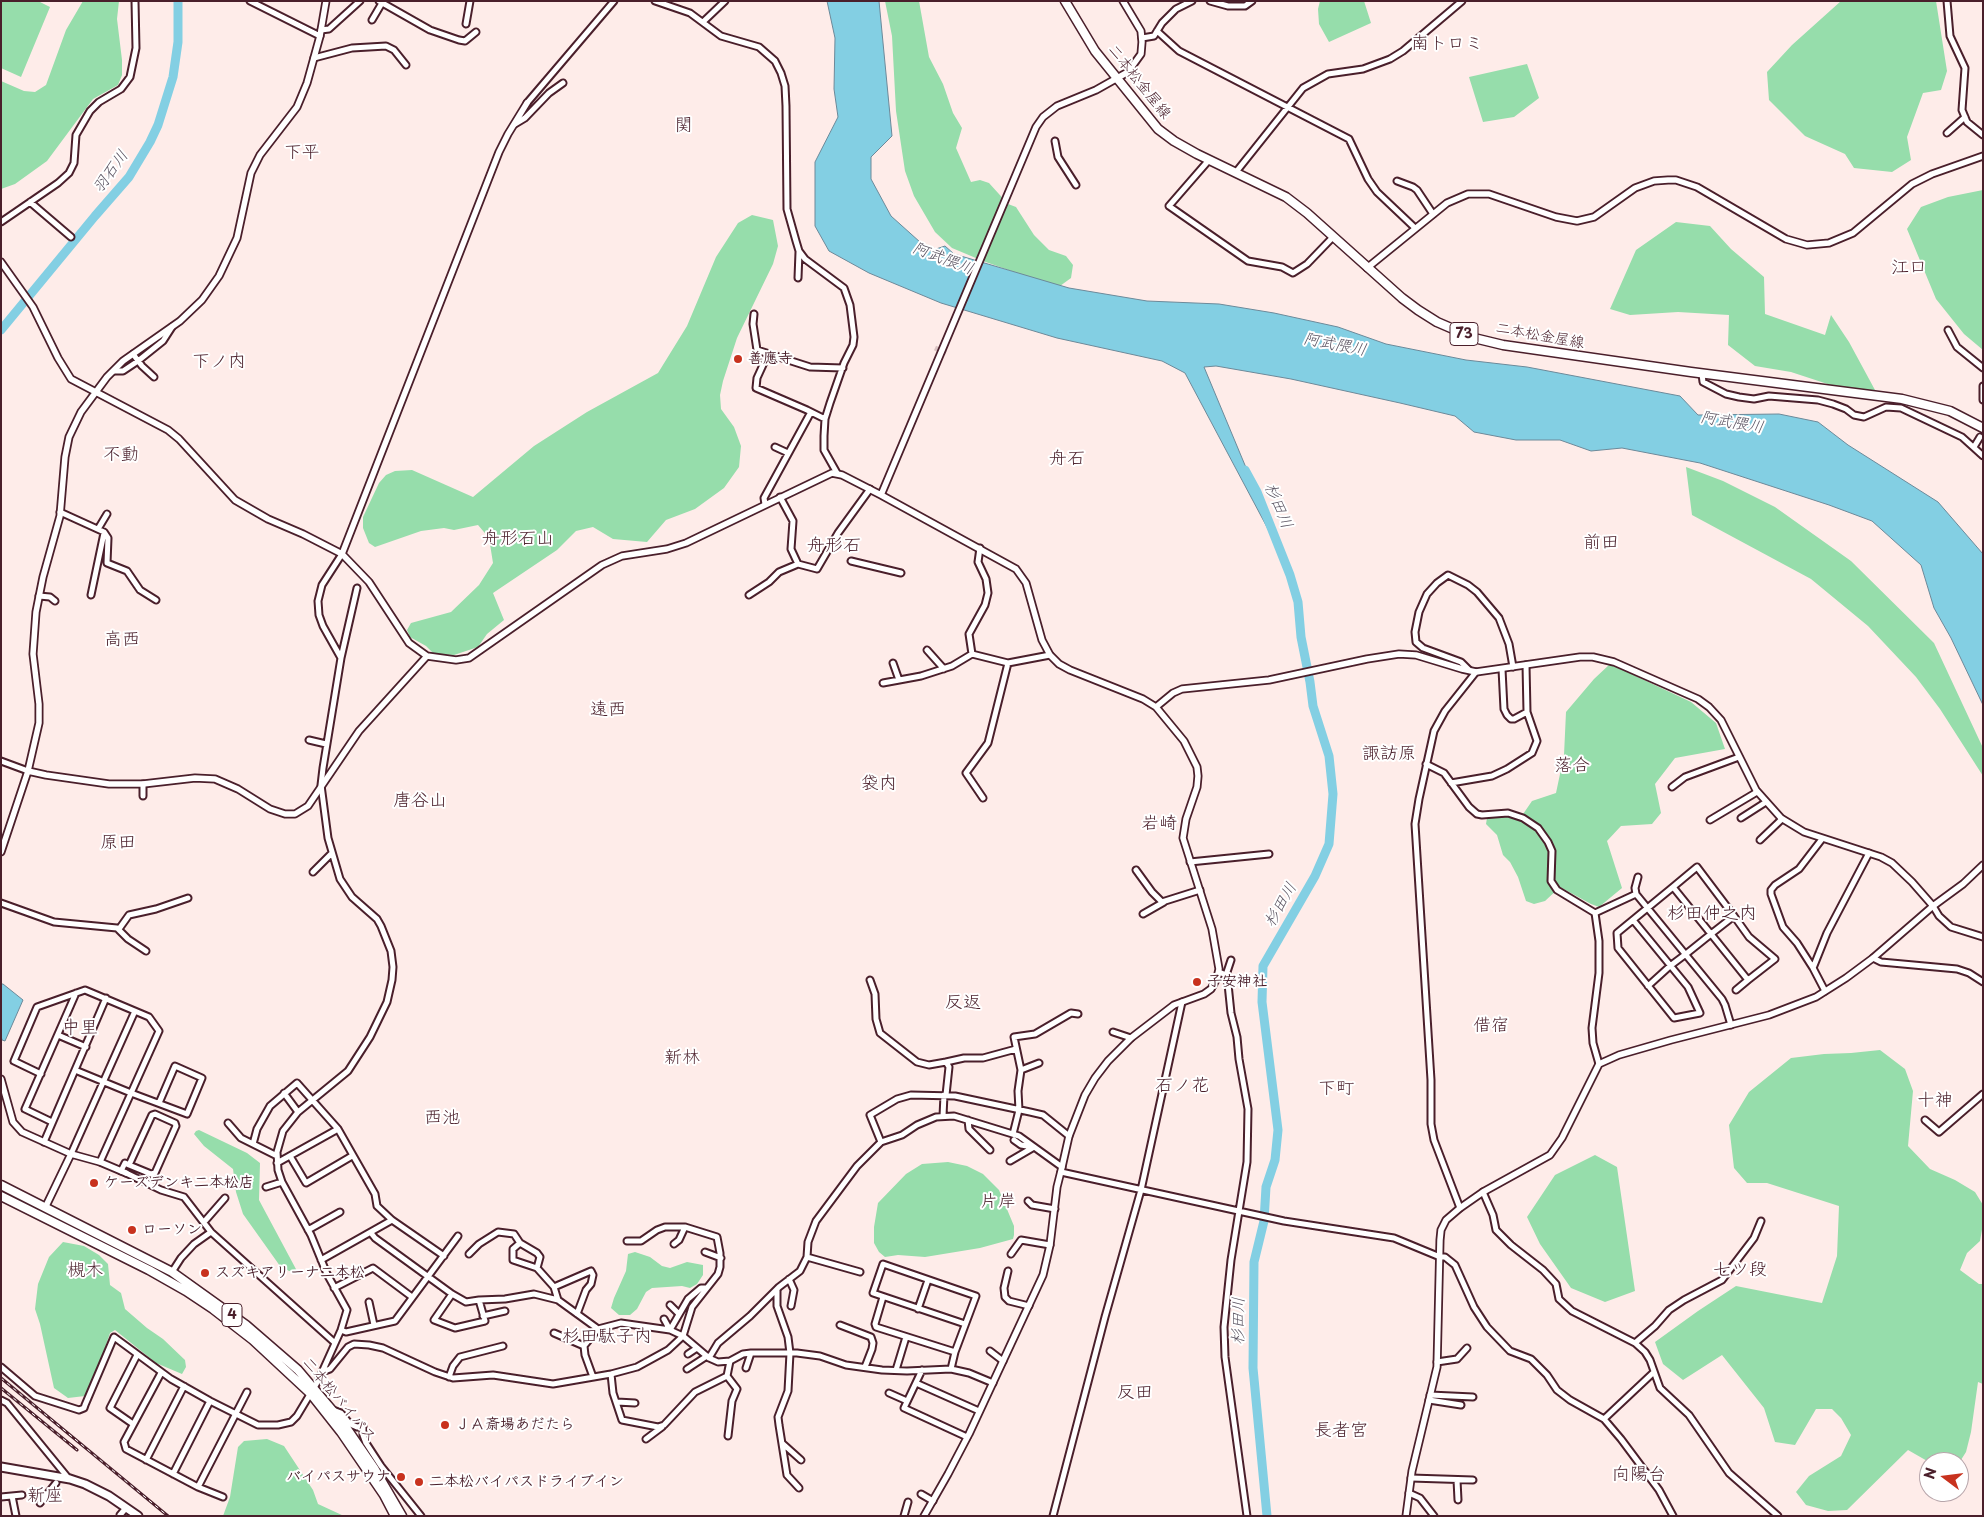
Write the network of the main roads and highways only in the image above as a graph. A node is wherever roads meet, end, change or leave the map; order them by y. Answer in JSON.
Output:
{"nodes":[{"id":1,"x":1065,"y":1,"type":"edge"},
{"id":2,"x":1983,"y":428,"type":"edge"},
{"id":3,"x":1,"y":1185,"type":"edge"},
{"id":4,"x":1,"y":1196,"type":"edge"},
{"id":5,"x":312,"y":1391,"type":"junction"},
{"id":6,"x":1,"y":1468,"type":"edge"},
{"id":7,"x":138,"y":1516,"type":"edge"},
{"id":8,"x":395,"y":1516,"type":"edge"},
{"id":9,"x":402,"y":1516,"type":"edge"}],
"edges":[{"from":1,"to":2,"type":"main road","name":"二本松金屋線","number":"73"},
{"from":3,"to":5,"type":"main road","name":"二本松バイパス","number":"4"},
{"from":4,"to":5,"type":"main road","name":"二本松バイパス","number":"4"},
{"from":5,"to":8,"type":"main road","name":"二本松バイパス","number":"4"},
{"from":5,"to":9,"type":"main road","name":"二本松バイパス","number":"4"},
{"from":6,"to":7,"type":"main road"}]}
